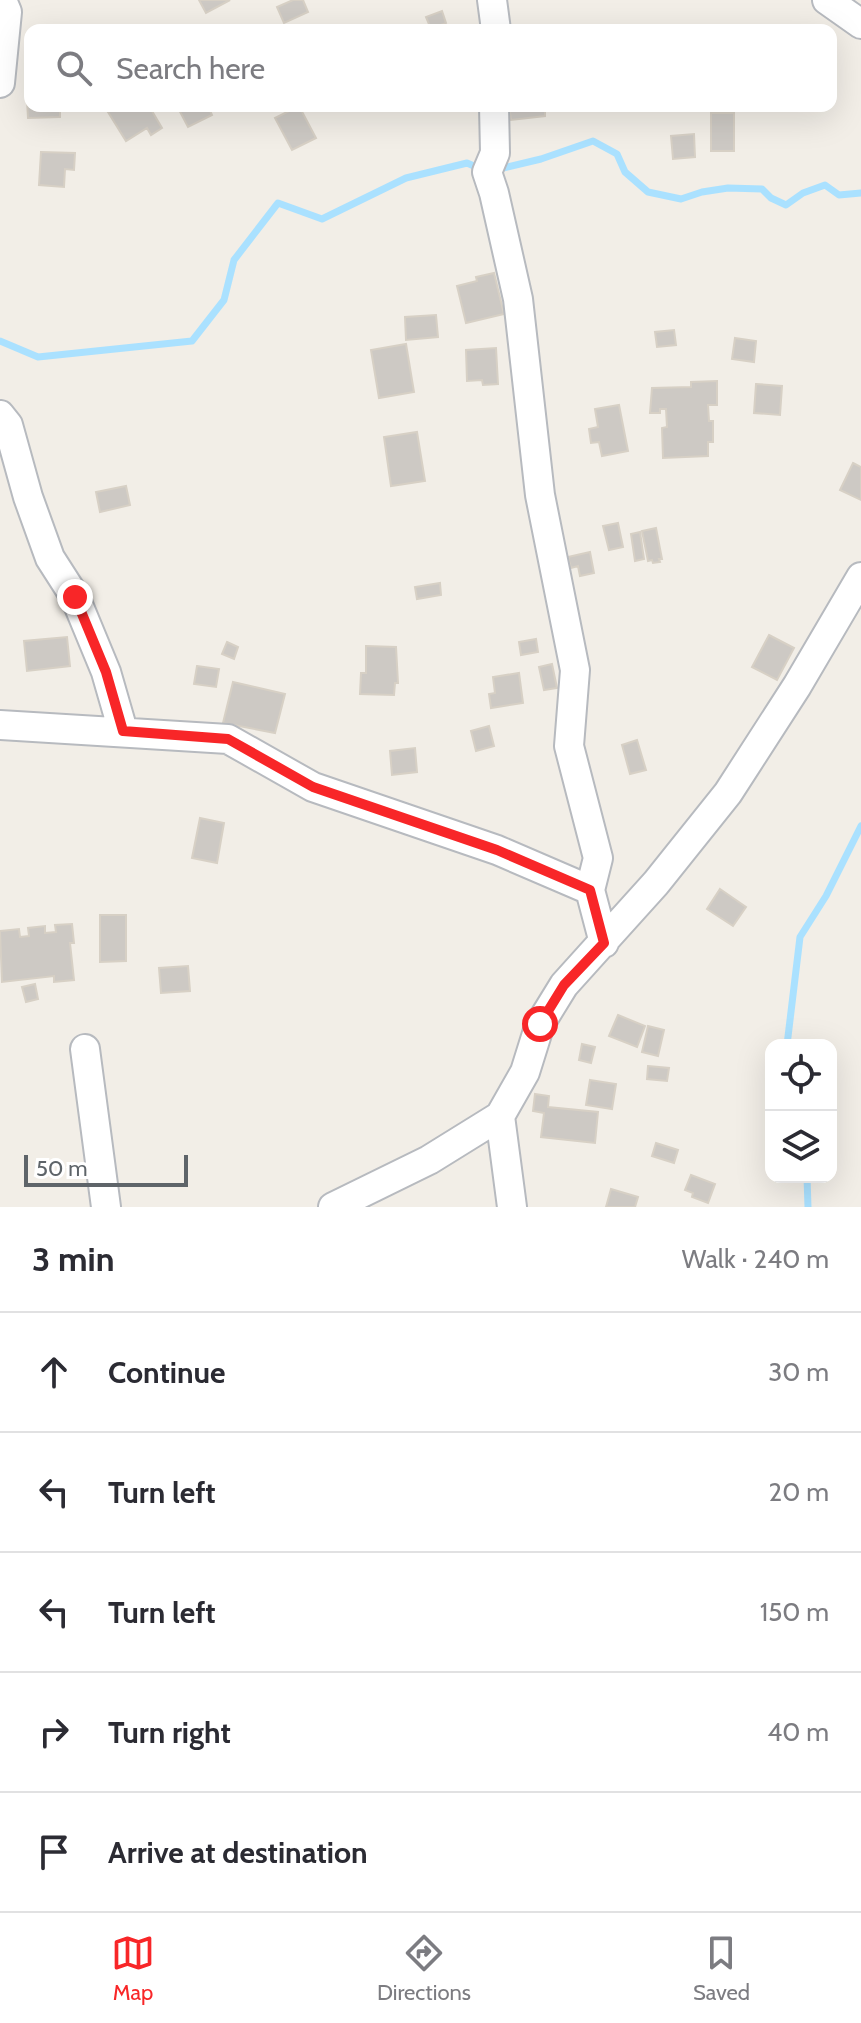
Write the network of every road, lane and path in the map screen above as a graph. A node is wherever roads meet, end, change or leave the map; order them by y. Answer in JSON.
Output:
{"nodes":[{"id":1,"x":2,"y":0,"type":"edge"},
{"id":2,"x":492,"y":0,"type":"edge"},
{"id":3,"x":827,"y":0,"type":"edge"},
{"id":4,"x":495,"y":24,"type":"edge"},
{"id":5,"x":861,"y":24,"type":"edge"},
{"id":6,"x":0,"y":83,"type":"edge"},
{"id":7,"x":494,"y":112,"type":"edge"},
{"id":8,"x":0,"y":415,"type":"edge"},
{"id":9,"x":861,"y":577,"type":"edge"},
{"id":10,"x":0,"y":725,"type":"edge"},
{"id":11,"x":123,"y":731,"type":"junction"},
{"id":12,"x":590,"y":890,"type":"junction"},
{"id":13,"x":604,"y":943,"type":"junction"},
{"id":14,"x":85,"y":1049,"type":"dead end"},
{"id":15,"x":500,"y":1116,"type":"junction"},
{"id":16,"x":106,"y":1207,"type":"edge"},
{"id":17,"x":333,"y":1207,"type":"edge"},
{"id":18,"x":512,"y":1207,"type":"edge"}],
"edges":[{"from":1,"to":6,"type":"street"},
{"from":2,"to":4,"type":"street"},
{"from":3,"to":5,"type":"street"},
{"from":7,"to":12,"type":"street"},
{"from":8,"to":11,"type":"street"},
{"from":9,"to":13,"type":"street"},
{"from":10,"to":11,"type":"street"},
{"from":11,"to":12,"type":"street"},
{"from":12,"to":13,"type":"street"},
{"from":13,"to":15,"type":"street"},
{"from":14,"to":16,"type":"street"},
{"from":15,"to":17,"type":"street"},
{"from":15,"to":18,"type":"street"}]}
